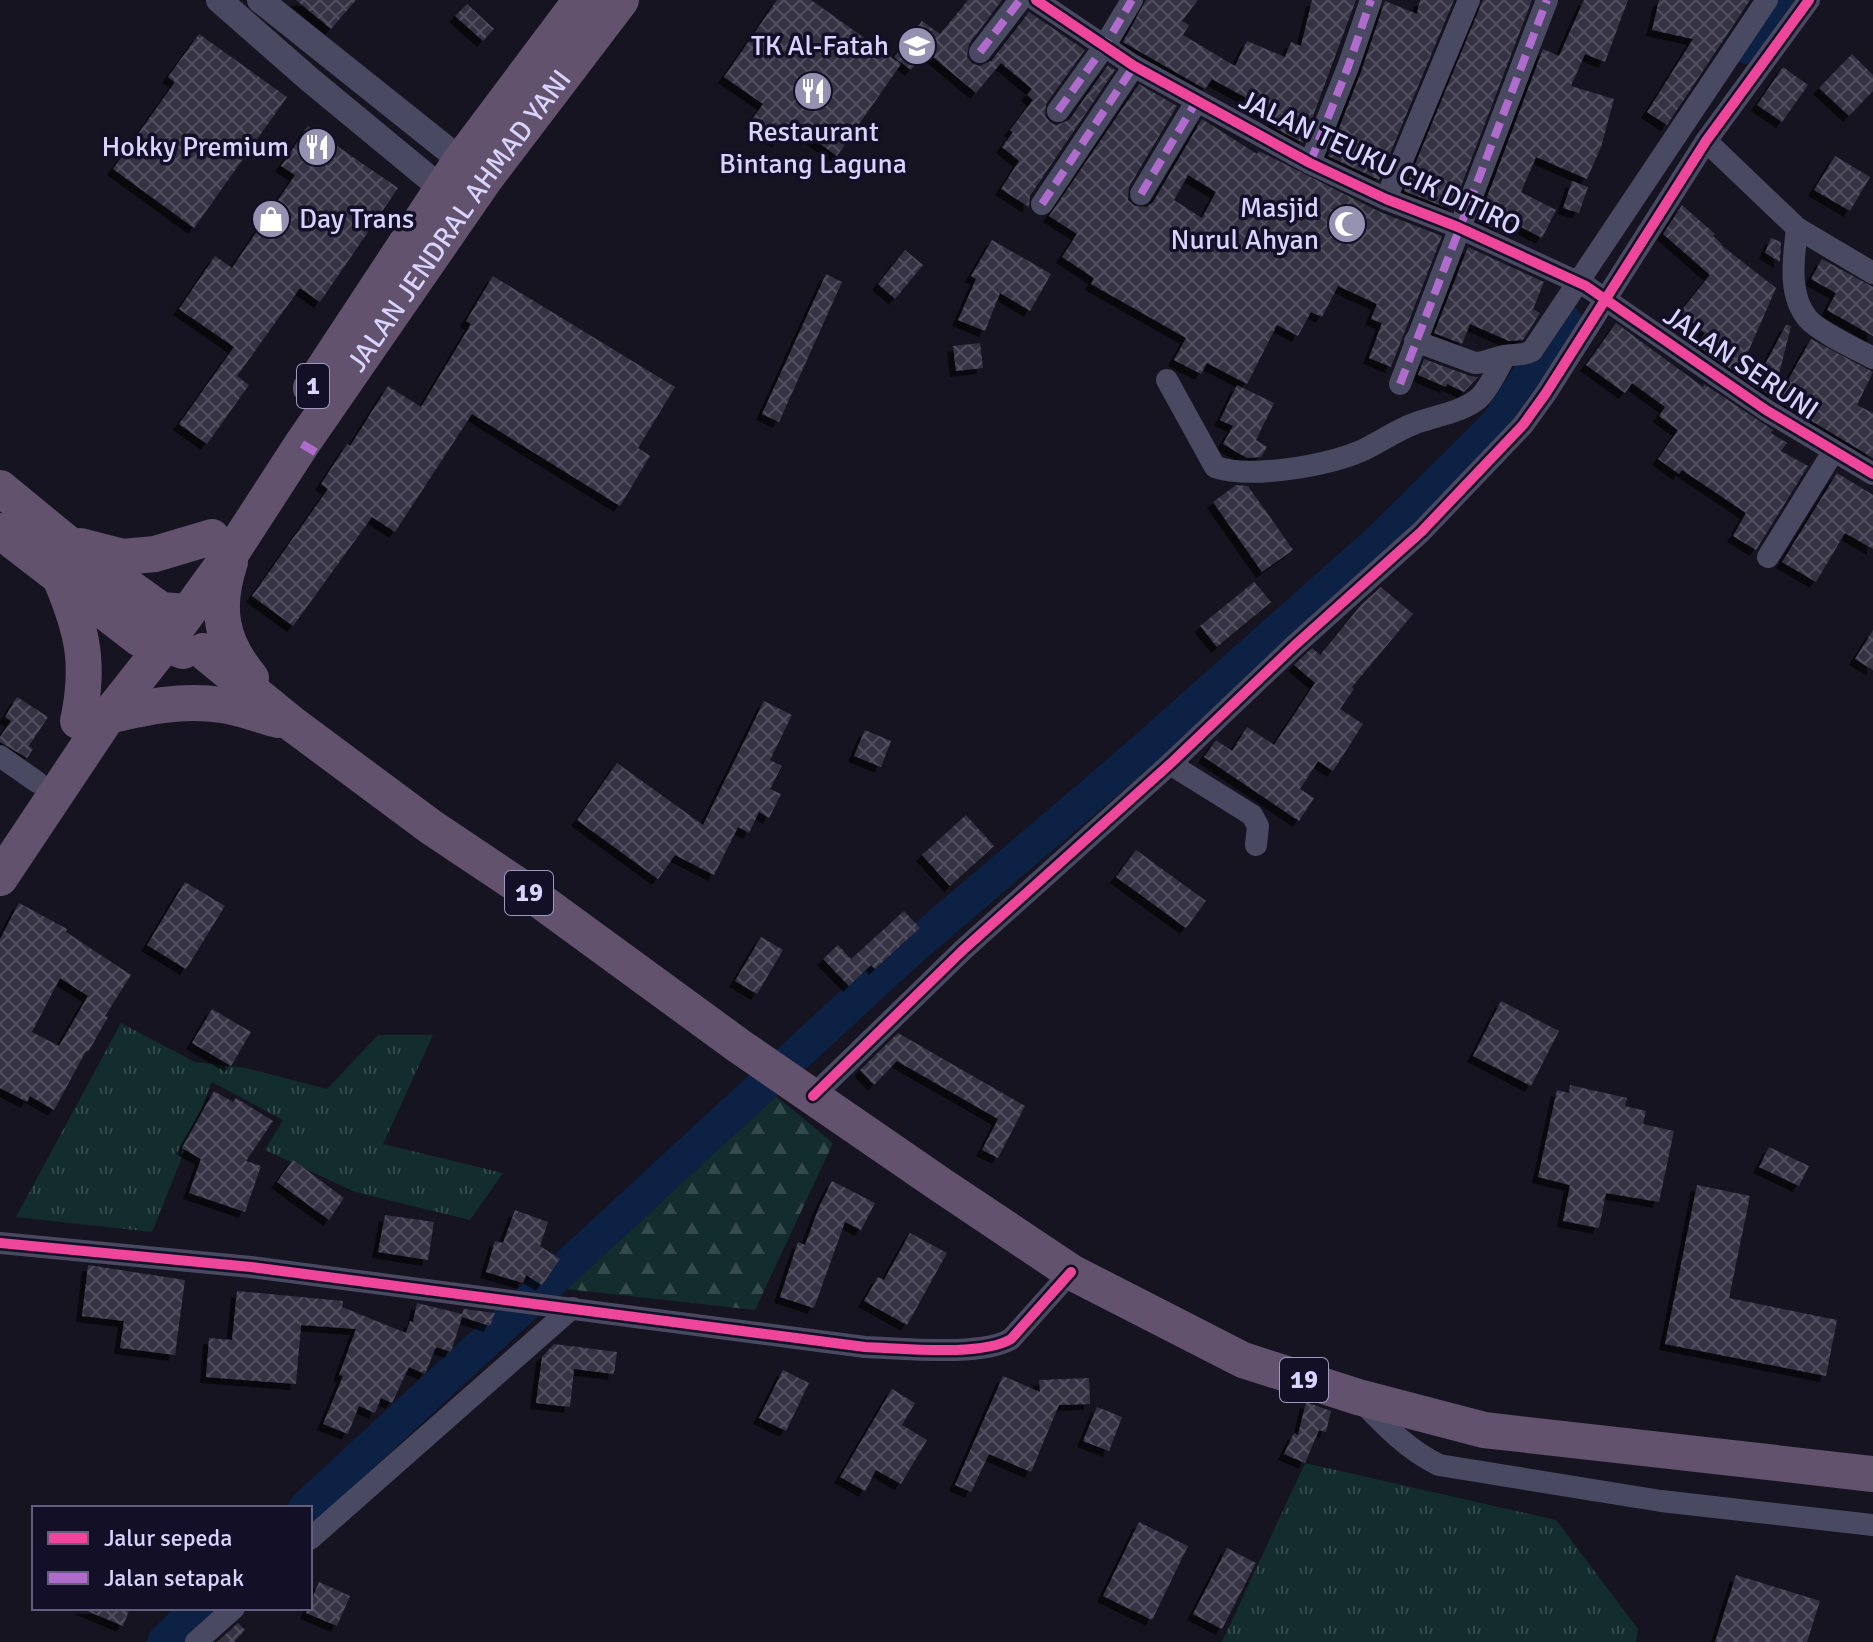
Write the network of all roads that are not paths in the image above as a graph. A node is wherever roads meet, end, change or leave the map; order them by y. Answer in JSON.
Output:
{"nodes":[{"id":1,"x":219,"y":0,"type":"edge"},
{"id":2,"x":260,"y":0,"type":"edge"},
{"id":3,"x":581,"y":0,"type":"edge"},
{"id":4,"x":621,"y":0,"type":"edge"},
{"id":5,"x":1020,"y":0,"type":"edge"},
{"id":6,"x":1036,"y":0,"type":"edge"},
{"id":7,"x":1132,"y":0,"type":"edge"},
{"id":8,"x":1371,"y":0,"type":"edge"},
{"id":9,"x":1469,"y":0,"type":"edge"},
{"id":10,"x":1547,"y":0,"type":"edge"},
{"id":11,"x":1766,"y":0,"type":"edge"},
{"id":12,"x":1809,"y":0,"type":"edge"},
{"id":13,"x":1104,"y":47,"type":"junction"},
{"id":14,"x":980,"y":52,"type":"dead end"},
{"id":15,"x":1134,"y":66,"type":"junction"},
{"id":16,"x":1196,"y":102,"type":"junction"},
{"id":17,"x":1058,"y":111,"type":"dead end"},
{"id":18,"x":1706,"y":141,"type":"junction"},
{"id":19,"x":1310,"y":163,"type":"junction"},
{"id":20,"x":463,"y":184,"type":"junction"},
{"id":21,"x":1141,"y":194,"type":"dead end"},
{"id":22,"x":1386,"y":199,"type":"junction"},
{"id":23,"x":1042,"y":204,"type":"dead end"},
{"id":24,"x":1458,"y":227,"type":"junction"},
{"id":25,"x":1797,"y":228,"type":"junction"},
{"id":26,"x":1873,"y":273,"type":"edge"},
{"id":27,"x":1593,"y":291,"type":"junction"},
{"id":28,"x":1415,"y":341,"type":"junction"},
{"id":29,"x":1505,"y":356,"type":"junction"},
{"id":30,"x":1873,"y":358,"type":"edge"},
{"id":31,"x":1167,"y":380,"type":"dead end"},
{"id":32,"x":1400,"y":384,"type":"dead end"},
{"id":33,"x":1833,"y":452,"type":"junction"},
{"id":34,"x":1873,"y":474,"type":"edge"},
{"id":35,"x":0,"y":488,"type":"edge"},
{"id":36,"x":0,"y":531,"type":"edge"},
{"id":37,"x":67,"y":543,"type":"junction"},
{"id":38,"x":223,"y":543,"type":"junction"},
{"id":39,"x":1768,"y":557,"type":"dead end"},
{"id":40,"x":61,"y":580,"type":"junction"},
{"id":41,"x":164,"y":626,"type":"junction"},
{"id":42,"x":93,"y":718,"type":"junction"},
{"id":43,"x":287,"y":720,"type":"junction"},
{"id":44,"x":0,"y":756,"type":"edge"},
{"id":45,"x":1170,"y":764,"type":"junction"},
{"id":46,"x":37,"y":782,"type":"junction"},
{"id":47,"x":0,"y":836,"type":"edge"},
{"id":48,"x":1256,"y":845,"type":"dead end"},
{"id":49,"x":0,"y":878,"type":"edge"},
{"id":50,"x":810,"y":1094,"type":"junction"},
{"id":51,"x":0,"y":1243,"type":"edge"},
{"id":52,"x":1071,"y":1272,"type":"junction"},
{"id":53,"x":567,"y":1307,"type":"junction"},
{"id":54,"x":1358,"y":1397,"type":"junction"},
{"id":55,"x":1873,"y":1474,"type":"edge"},
{"id":56,"x":1873,"y":1525,"type":"edge"},
{"id":57,"x":312,"y":1537,"type":"edge"},
{"id":58,"x":232,"y":1610,"type":"edge"},
{"id":59,"x":196,"y":1642,"type":"edge"}],
"edges":[{"from":1,"to":20,"type":"street"},
{"from":2,"to":20,"type":"street"},
{"from":3,"to":20,"type":"highway","name":"JALAN JENDRAL AHMAD YANI","number":"1"},
{"from":4,"to":20,"type":"highway","name":"JALAN JENDRAL AHMAD YANI","number":"1"},
{"from":5,"to":14,"type":"street"},
{"from":6,"to":13,"type":"street","name":"JALAN TEUKU CIK DITIRO"},
{"from":7,"to":13,"type":"street"},
{"from":8,"to":19,"type":"street"},
{"from":9,"to":22,"type":"street"},
{"from":10,"to":24,"type":"street"},
{"from":11,"to":27,"type":"street"},
{"from":12,"to":18,"type":"street"},
{"from":13,"to":15,"type":"street","name":"JALAN TEUKU CIK DITIRO"},
{"from":13,"to":17,"type":"street"},
{"from":15,"to":16,"type":"street","name":"JALAN TEUKU CIK DITIRO"},
{"from":15,"to":23,"type":"street"},
{"from":16,"to":19,"type":"street","name":"JALAN TEUKU CIK DITIRO"},
{"from":16,"to":21,"type":"street"},
{"from":18,"to":25,"type":"street"},
{"from":18,"to":27,"type":"street"},
{"from":19,"to":22,"type":"street","name":"JALAN TEUKU CIK DITIRO"},
{"from":20,"to":38,"type":"highway","name":"JALAN JENDRAL AHMAD YANI","number":"1"},
{"from":22,"to":24,"type":"street","name":"JALAN TEUKU CIK DITIRO"},
{"from":24,"to":27,"type":"street","name":"JALAN TEUKU CIK DITIRO"},
{"from":24,"to":28,"type":"street"},
{"from":25,"to":26,"type":"street"},
{"from":25,"to":30,"type":"street"},
{"from":27,"to":29,"type":"street"},
{"from":27,"to":33,"type":"street","name":"JALAN SERUNI"},
{"from":27,"to":45,"type":"street"},
{"from":28,"to":29,"type":"street"},
{"from":28,"to":32,"type":"street"},
{"from":29,"to":31,"type":"street"},
{"from":33,"to":34,"type":"street","name":"JALAN SERUNI"},
{"from":33,"to":39,"type":"street"},
{"from":35,"to":37,"type":"highway"},
{"from":36,"to":40,"type":"highway"},
{"from":37,"to":38,"type":"highway"},
{"from":37,"to":41,"type":"highway"},
{"from":38,"to":41,"type":"highway","name":"JALAN JENDRAL AHMAD YANI","number":"1"},
{"from":38,"to":43,"type":"highway","number":"19"},
{"from":40,"to":41,"type":"highway"},
{"from":40,"to":42,"type":"highway","number":"1"},
{"from":41,"to":42,"type":"highway","number":"1"},
{"from":41,"to":43,"type":"highway","number":"19"},
{"from":42,"to":43,"type":"highway","number":"19"},
{"from":42,"to":46,"type":"highway","number":"1"},
{"from":42,"to":49,"type":"highway","number":"1"},
{"from":43,"to":50,"type":"highway","number":"19"},
{"from":44,"to":46,"type":"street"},
{"from":45,"to":48,"type":"street"},
{"from":45,"to":50,"type":"street"},
{"from":46,"to":47,"type":"highway","number":"1"},
{"from":50,"to":52,"type":"highway","number":"19"},
{"from":51,"to":53,"type":"street"},
{"from":52,"to":53,"type":"street"},
{"from":52,"to":54,"type":"highway","number":"19"},
{"from":53,"to":57,"type":"street"},
{"from":54,"to":55,"type":"highway","number":"19"},
{"from":54,"to":56,"type":"street"},
{"from":58,"to":59,"type":"street"}]}
